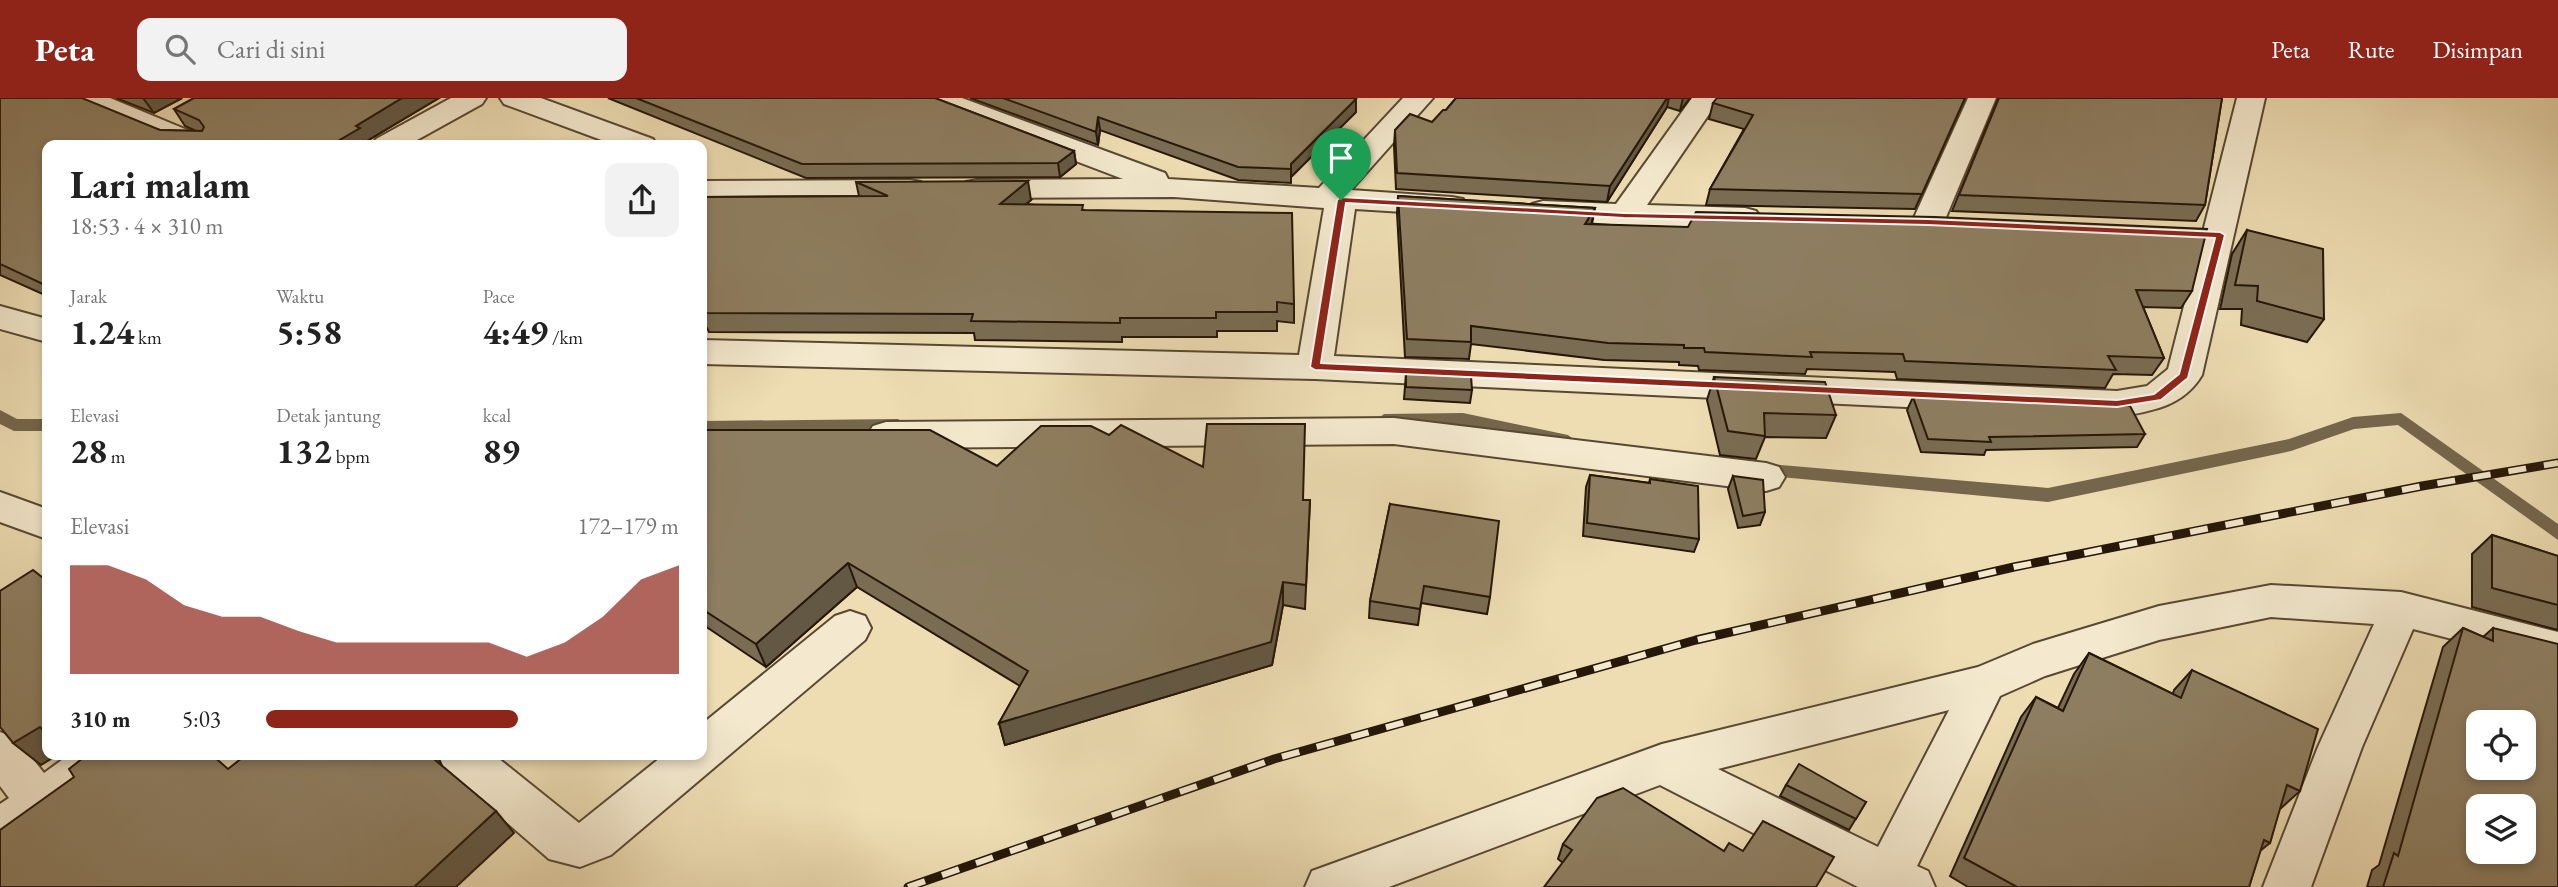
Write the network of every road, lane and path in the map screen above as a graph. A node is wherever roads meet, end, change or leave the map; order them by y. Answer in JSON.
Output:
{"nodes":[{"id":1,"x":85,"y":98,"type":"edge"},
{"id":2,"x":472,"y":98,"type":"edge"},
{"id":3,"x":514,"y":98,"type":"edge"},
{"id":4,"x":936,"y":98,"type":"edge"},
{"id":5,"x":1706,"y":98,"type":"edge"},
{"id":6,"x":1982,"y":98,"type":"edge"},
{"id":7,"x":2251,"y":98,"type":"edge"},
{"id":8,"x":1413,"y":99,"type":"edge"},
{"id":9,"x":188,"y":110,"type":"edge"},
{"id":10,"x":156,"y":127,"type":"junction"},
{"id":11,"x":186,"y":140,"type":"edge"},
{"id":12,"x":396,"y":140,"type":"edge"},
{"id":13,"x":628,"y":140,"type":"edge"},
{"id":14,"x":707,"y":169,"type":"edge"},
{"id":15,"x":1174,"y":188,"type":"junction"},
{"id":16,"x":707,"y":190,"type":"edge"},
{"id":17,"x":764,"y":190,"type":"junction"},
{"id":18,"x":1334,"y":200,"type":"junction"},
{"id":19,"x":1476,"y":208,"type":"edge"},
{"id":20,"x":1516,"y":210,"type":"edge"},
{"id":21,"x":1624,"y":215,"type":"junction"},
{"id":22,"x":1776,"y":219,"type":"edge"},
{"id":23,"x":1928,"y":222,"type":"edge"},
{"id":24,"x":0,"y":317,"type":"edge"},
{"id":25,"x":42,"y":330,"type":"edge"},
{"id":26,"x":707,"y":352,"type":"edge"},
{"id":27,"x":1315,"y":367,"type":"junction"},
{"id":28,"x":853,"y":436,"type":"edge"},
{"id":29,"x":1766,"y":477,"type":"dead end"},
{"id":30,"x":0,"y":507,"type":"edge"},
{"id":31,"x":42,"y":522,"type":"edge"},
{"id":32,"x":2401,"y":609,"type":"junction"},
{"id":33,"x":850,"y":628,"type":"dead end"},
{"id":34,"x":2558,"y":649,"type":"edge"},
{"id":35,"x":1984,"y":683,"type":"junction"},
{"id":36,"x":707,"y":747,"type":"edge"},
{"id":37,"x":0,"y":752,"type":"edge"},
{"id":38,"x":97,"y":760,"type":"edge"},
{"id":39,"x":467,"y":760,"type":"edge"},
{"id":40,"x":691,"y":760,"type":"edge"},
{"id":41,"x":1662,"y":764,"type":"junction"},
{"id":42,"x":39,"y":801,"type":"junction"},
{"id":43,"x":0,"y":831,"type":"edge"},
{"id":44,"x":1894,"y":883,"type":"edge"},
{"id":45,"x":1328,"y":887,"type":"edge"},
{"id":46,"x":2287,"y":887,"type":"edge"}],
"edges":[{"from":1,"to":10,"type":"street"},
{"from":2,"to":12,"type":"street"},
{"from":3,"to":13,"type":"street"},
{"from":4,"to":15,"type":"street"},
{"from":5,"to":21,"type":"street"},
{"from":6,"to":23,"type":"street"},
{"from":7,"to":27,"type":"street"},
{"from":8,"to":18,"type":"street"},
{"from":9,"to":10,"type":"street"},
{"from":10,"to":11,"type":"street"},
{"from":14,"to":17,"type":"street"},
{"from":15,"to":17,"type":"street"},
{"from":15,"to":18,"type":"street"},
{"from":16,"to":17,"type":"street"},
{"from":18,"to":19,"type":"street"},
{"from":18,"to":27,"type":"street"},
{"from":20,"to":21,"type":"street"},
{"from":21,"to":22,"type":"street"},
{"from":24,"to":25,"type":"street"},
{"from":26,"to":27,"type":"street"},
{"from":28,"to":29,"type":"street"},
{"from":30,"to":31,"type":"street"},
{"from":32,"to":34,"type":"street"},
{"from":32,"to":35,"type":"street"},
{"from":32,"to":46,"type":"street"},
{"from":33,"to":36,"type":"street"},
{"from":35,"to":41,"type":"street"},
{"from":35,"to":44,"type":"street"},
{"from":37,"to":42,"type":"street"},
{"from":38,"to":42,"type":"street"},
{"from":39,"to":40,"type":"street"},
{"from":41,"to":44,"type":"street"},
{"from":41,"to":45,"type":"street"},
{"from":42,"to":43,"type":"street"}]}
